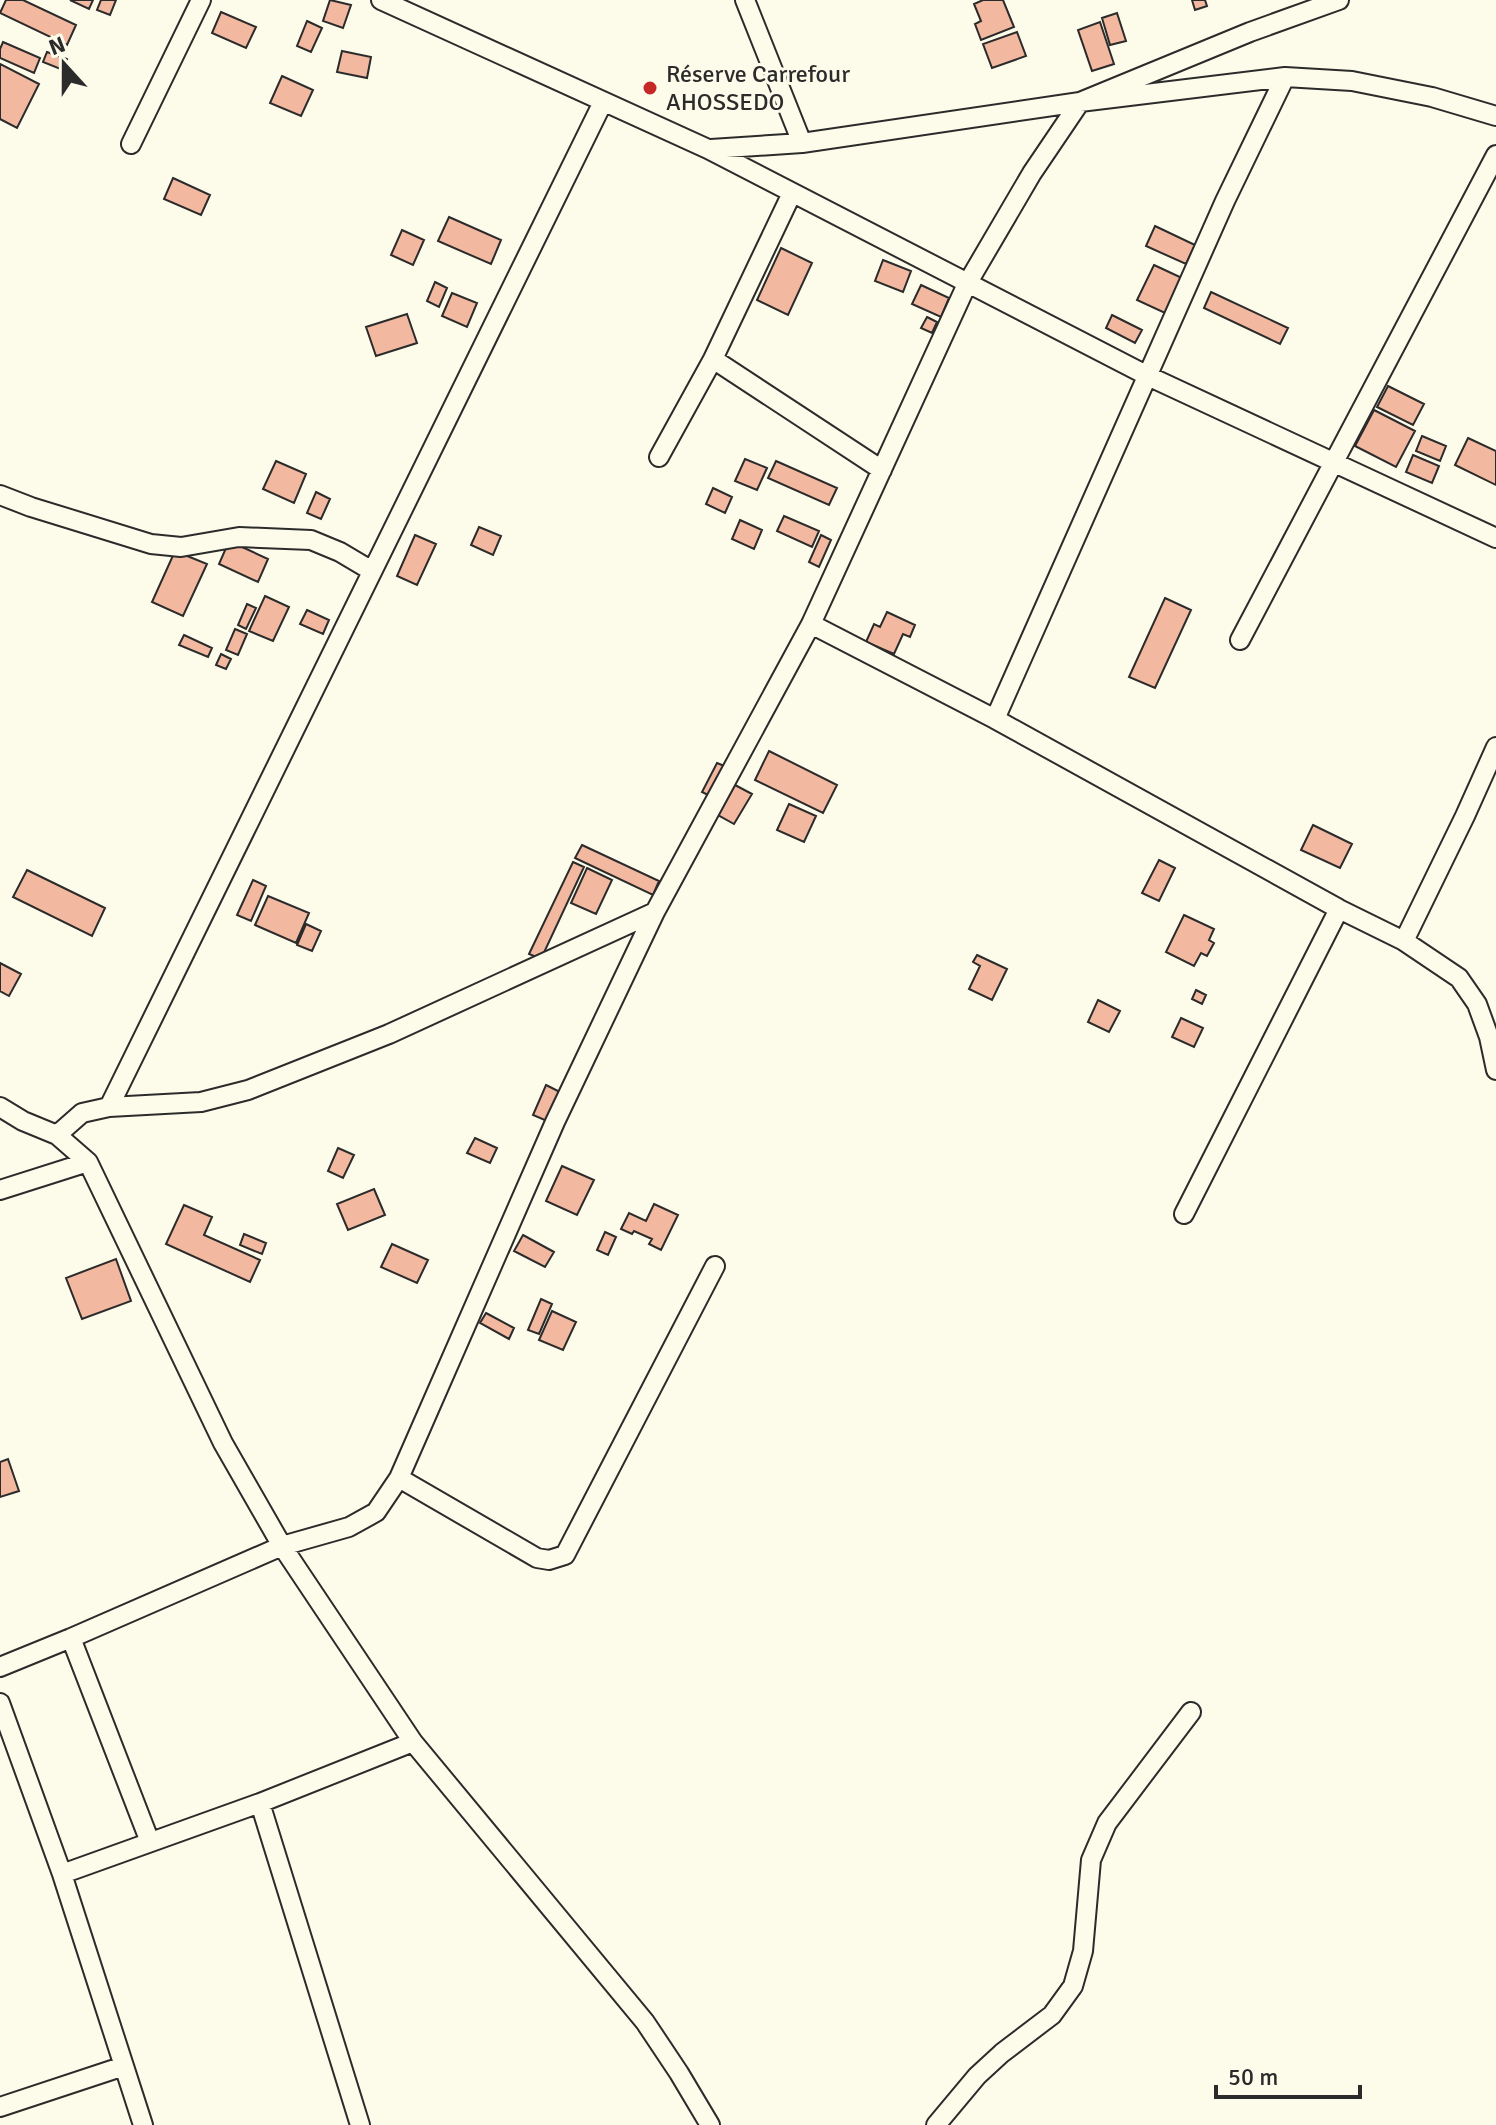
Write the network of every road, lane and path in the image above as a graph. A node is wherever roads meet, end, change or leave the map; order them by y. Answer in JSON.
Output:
{"nodes":[{"id":1,"x":201,"y":0,"type":"edge"},
{"id":2,"x":381,"y":0,"type":"edge"},
{"id":3,"x":745,"y":0,"type":"edge"},
{"id":4,"x":1339,"y":0,"type":"edge"},
{"id":5,"x":1285,"y":77,"type":"junction"},
{"id":6,"x":603,"y":102,"type":"junction"},
{"id":7,"x":1080,"y":102,"type":"junction"},
{"id":8,"x":1496,"y":116,"type":"edge"},
{"id":9,"x":802,"y":143,"type":"junction"},
{"id":10,"x":131,"y":144,"type":"dead end"},
{"id":11,"x":708,"y":149,"type":"junction"},
{"id":12,"x":1496,"y":155,"type":"edge"},
{"id":13,"x":792,"y":193,"type":"junction"},
{"id":14,"x":967,"y":284,"type":"junction"},
{"id":15,"x":713,"y":359,"type":"junction"},
{"id":16,"x":1148,"y":376,"type":"junction"},
{"id":17,"x":659,"y":457,"type":"dead end"},
{"id":18,"x":1333,"y":462,"type":"junction"},
{"id":19,"x":882,"y":470,"type":"junction"},
{"id":20,"x":0,"y":495,"type":"edge"},
{"id":21,"x":1496,"y":538,"type":"edge"},
{"id":22,"x":372,"y":571,"type":"junction"},
{"id":23,"x":811,"y":624,"type":"junction"},
{"id":24,"x":1240,"y":640,"type":"dead end"},
{"id":25,"x":995,"y":719,"type":"junction"},
{"id":26,"x":1496,"y":747,"type":"edge"},
{"id":27,"x":1339,"y":909,"type":"junction"},
{"id":28,"x":655,"y":912,"type":"junction"},
{"id":29,"x":1404,"y":941,"type":"junction"},
{"id":30,"x":1496,"y":1070,"type":"edge"},
{"id":31,"x":0,"y":1107,"type":"edge"},
{"id":32,"x":109,"y":1107,"type":"junction"},
{"id":33,"x":57,"y":1135,"type":"junction"},
{"id":34,"x":88,"y":1162,"type":"junction"},
{"id":35,"x":0,"y":1190,"type":"edge"},
{"id":36,"x":1184,"y":1214,"type":"dead end"},
{"id":37,"x":715,"y":1266,"type":"dead end"},
{"id":38,"x":399,"y":1478,"type":"junction"},
{"id":39,"x":282,"y":1546,"type":"junction"},
{"id":40,"x":71,"y":1638,"type":"junction"},
{"id":41,"x":0,"y":1667,"type":"edge"},
{"id":42,"x":0,"y":1703,"type":"edge"},
{"id":43,"x":1191,"y":1712,"type":"dead end"},
{"id":44,"x":413,"y":1742,"type":"junction"},
{"id":45,"x":260,"y":1803,"type":"junction"},
{"id":46,"x":150,"y":1842,"type":"junction"},
{"id":47,"x":62,"y":1874,"type":"junction"},
{"id":48,"x":124,"y":2066,"type":"junction"},
{"id":49,"x":0,"y":2107,"type":"edge"},
{"id":50,"x":143,"y":2125,"type":"edge"},
{"id":51,"x":360,"y":2125,"type":"edge"},
{"id":52,"x":710,"y":2125,"type":"edge"},
{"id":53,"x":936,"y":2125,"type":"edge"}],
"edges":[{"from":1,"to":10,"type":"street"},
{"from":2,"to":6,"type":"street"},
{"from":3,"to":9,"type":"street"},
{"from":4,"to":7,"type":"street"},
{"from":5,"to":7,"type":"street"},
{"from":5,"to":8,"type":"street"},
{"from":5,"to":16,"type":"street"},
{"from":6,"to":11,"type":"street"},
{"from":6,"to":22,"type":"street"},
{"from":7,"to":9,"type":"street"},
{"from":7,"to":14,"type":"street"},
{"from":9,"to":11,"type":"street"},
{"from":11,"to":13,"type":"street"},
{"from":12,"to":18,"type":"street"},
{"from":13,"to":14,"type":"street"},
{"from":13,"to":15,"type":"street"},
{"from":14,"to":16,"type":"street"},
{"from":14,"to":19,"type":"street"},
{"from":15,"to":17,"type":"street"},
{"from":15,"to":19,"type":"street"},
{"from":16,"to":18,"type":"street"},
{"from":16,"to":25,"type":"street"},
{"from":18,"to":21,"type":"street"},
{"from":18,"to":24,"type":"street"},
{"from":19,"to":23,"type":"street"},
{"from":20,"to":22,"type":"street"},
{"from":22,"to":32,"type":"street"},
{"from":23,"to":25,"type":"street"},
{"from":23,"to":28,"type":"street"},
{"from":25,"to":27,"type":"street"},
{"from":26,"to":29,"type":"street"},
{"from":27,"to":29,"type":"street"},
{"from":27,"to":36,"type":"street"},
{"from":28,"to":32,"type":"street"},
{"from":28,"to":38,"type":"street"},
{"from":29,"to":30,"type":"street"},
{"from":31,"to":33,"type":"street"},
{"from":32,"to":33,"type":"street"},
{"from":33,"to":34,"type":"street"},
{"from":34,"to":35,"type":"street"},
{"from":34,"to":39,"type":"street"},
{"from":37,"to":38,"type":"street"},
{"from":38,"to":39,"type":"street"},
{"from":39,"to":40,"type":"street"},
{"from":39,"to":44,"type":"street"},
{"from":40,"to":41,"type":"street"},
{"from":40,"to":46,"type":"street"},
{"from":42,"to":47,"type":"street"},
{"from":43,"to":53,"type":"street"},
{"from":44,"to":45,"type":"street"},
{"from":44,"to":52,"type":"street"},
{"from":45,"to":46,"type":"street"},
{"from":45,"to":51,"type":"street"},
{"from":46,"to":47,"type":"street"},
{"from":47,"to":48,"type":"street"},
{"from":48,"to":49,"type":"street"},
{"from":48,"to":50,"type":"street"}]}
